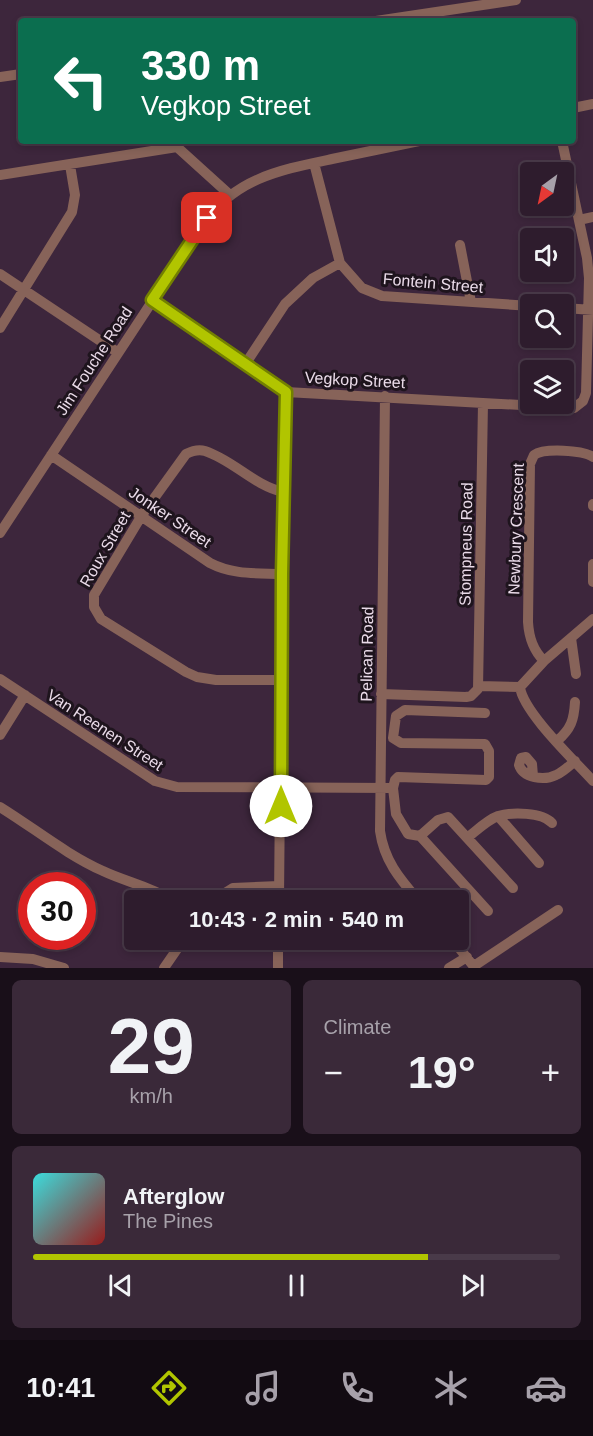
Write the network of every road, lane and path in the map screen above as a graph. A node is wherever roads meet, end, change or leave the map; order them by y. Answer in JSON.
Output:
{"nodes":[{"id":1,"x":516,"y":0,"type":"edge"},
{"id":2,"x":396,"y":18,"type":"edge"},
{"id":3,"x":18,"y":74,"type":"edge"},
{"id":4,"x":0,"y":77,"type":"edge"},
{"id":5,"x":593,"y":104,"type":"edge"},
{"id":6,"x":576,"y":107,"type":"edge"},
{"id":7,"x":178,"y":144,"type":"edge"},
{"id":8,"x":405,"y":144,"type":"edge"},
{"id":9,"x":563,"y":144,"type":"edge"},
{"id":10,"x":314,"y":163,"type":"junction"},
{"id":11,"x":70,"y":165,"type":"junction"},
{"id":12,"x":0,"y":175,"type":"edge"},
{"id":13,"x":230,"y":195,"type":"junction"},
{"id":14,"x":593,"y":217,"type":"edge"},
{"id":15,"x":579,"y":220,"type":"junction"},
{"id":16,"x":460,"y":245,"type":"dead end"},
{"id":17,"x":340,"y":263,"type":"junction"},
{"id":18,"x":0,"y":274,"type":"edge"},
{"id":19,"x":24,"y":291,"type":"junction"},
{"id":20,"x":152,"y":300,"type":"junction"},
{"id":21,"x":471,"y":302,"type":"junction"},
{"id":22,"x":520,"y":305,"type":"edge"},
{"id":23,"x":574,"y":309,"type":"edge"},
{"id":24,"x":591,"y":310,"type":"edge"},
{"id":25,"x":0,"y":328,"type":"edge"},
{"id":26,"x":117,"y":352,"type":"junction"},
{"id":27,"x":246,"y":363,"type":"junction"},
{"id":28,"x":286,"y":392,"type":"junction"},
{"id":29,"x":385,"y":396,"type":"junction"},
{"id":30,"x":483,"y":403,"type":"junction"},
{"id":31,"x":51,"y":455,"type":"junction"},
{"id":32,"x":593,"y":457,"type":"edge"},
{"id":33,"x":283,"y":492,"type":"junction"},
{"id":34,"x":142,"y":515,"type":"junction"},
{"id":35,"x":1,"y":531,"type":"edge"},
{"id":36,"x":593,"y":564,"type":"edge"},
{"id":37,"x":282,"y":574,"type":"junction"},
{"id":38,"x":593,"y":582,"type":"edge"},
{"id":39,"x":593,"y":619,"type":"edge"},
{"id":40,"x":571,"y":638,"type":"junction"},
{"id":41,"x":544,"y":661,"type":"junction"},
{"id":42,"x":576,"y":674,"type":"dead end"},
{"id":43,"x":0,"y":678,"type":"edge"},
{"id":44,"x":280,"y":680,"type":"junction"},
{"id":45,"x":479,"y":686,"type":"junction"},
{"id":46,"x":520,"y":687,"type":"junction"},
{"id":47,"x":381,"y":694,"type":"junction"},
{"id":48,"x":25,"y":695,"type":"junction"},
{"id":49,"x":575,"y":702,"type":"dead end"},
{"id":50,"x":485,"y":713,"type":"dead end"},
{"id":51,"x":0,"y":735,"type":"edge"},
{"id":52,"x":557,"y":741,"type":"junction"},
{"id":53,"x":575,"y":761,"type":"junction"},
{"id":54,"x":533,"y":776,"type":"dead end"},
{"id":55,"x":593,"y":781,"type":"edge"},
{"id":56,"x":380,"y":786,"type":"junction"},
{"id":57,"x":281,"y":787,"type":"junction"},
{"id":58,"x":393,"y":788,"type":"junction"},
{"id":59,"x":0,"y":807,"type":"edge"},
{"id":60,"x":498,"y":816,"type":"junction"},
{"id":61,"x":552,"y":823,"type":"dead end"},
{"id":62,"x":420,"y":836,"type":"junction"},
{"id":63,"x":467,"y":838,"type":"junction"},
{"id":64,"x":539,"y":863,"type":"dead end"},
{"id":65,"x":279,"y":886,"type":"junction"},
{"id":66,"x":513,"y":888,"type":"dead end"},
{"id":67,"x":153,"y":890,"type":"edge"},
{"id":68,"x":230,"y":890,"type":"edge"},
{"id":69,"x":279,"y":890,"type":"edge"},
{"id":70,"x":409,"y":890,"type":"edge"},
{"id":71,"x":558,"y":910,"type":"dead end"},
{"id":72,"x":488,"y":911,"type":"dead end"},
{"id":73,"x":176,"y":950,"type":"edge"},
{"id":74,"x":278,"y":950,"type":"edge"},
{"id":75,"x":461,"y":950,"type":"edge"},
{"id":76,"x":0,"y":957,"type":"edge"},
{"id":77,"x":472,"y":964,"type":"edge"},
{"id":78,"x":64,"y":968,"type":"edge"},
{"id":79,"x":164,"y":968,"type":"edge"},
{"id":80,"x":278,"y":968,"type":"edge"},
{"id":81,"x":449,"y":968,"type":"edge"}],
"edges":[{"from":1,"to":2,"type":"street"},
{"from":3,"to":4,"type":"street"},
{"from":5,"to":6,"type":"street"},
{"from":7,"to":11,"type":"street"},
{"from":7,"to":13,"type":"street"},
{"from":8,"to":10,"type":"street","name":"Jim Fouche Road"},
{"from":9,"to":15,"type":"street"},
{"from":10,"to":13,"type":"street","name":"Jim Fouche Road"},
{"from":10,"to":17,"type":"street","name":"Fontein Street"},
{"from":11,"to":12,"type":"street"},
{"from":11,"to":19,"type":"street"},
{"from":13,"to":20,"type":"street","name":"Jim Fouche Road"},
{"from":14,"to":15,"type":"street"},
{"from":15,"to":24,"type":"street"},
{"from":16,"to":21,"type":"street"},
{"from":17,"to":21,"type":"street","name":"Fontein Street"},
{"from":17,"to":27,"type":"street"},
{"from":18,"to":19,"type":"street"},
{"from":19,"to":25,"type":"street"},
{"from":19,"to":26,"type":"street"},
{"from":20,"to":26,"type":"street","name":"Jim Fouche Road"},
{"from":20,"to":27,"type":"street","name":"Vegkop Street"},
{"from":21,"to":22,"type":"street","name":"Fontein Street"},
{"from":23,"to":24,"type":"street"},
{"from":24,"to":30,"type":"street","name":"Vegkop Street"},
{"from":26,"to":31,"type":"street","name":"Jim Fouche Road"},
{"from":27,"to":28,"type":"street","name":"Vegkop Street"},
{"from":28,"to":29,"type":"street","name":"Vegkop Street"},
{"from":28,"to":33,"type":"street"},
{"from":29,"to":30,"type":"street","name":"Vegkop Street"},
{"from":29,"to":47,"type":"street","name":"Pelican Road"},
{"from":30,"to":45,"type":"street","name":"Stompneus Road"},
{"from":31,"to":34,"type":"street","name":"Jonker Street"},
{"from":31,"to":35,"type":"street","name":"Jim Fouche Road"},
{"from":32,"to":41,"type":"street","name":"Newbury Crescent"},
{"from":33,"to":34,"type":"street","name":"Roux Street"},
{"from":33,"to":37,"type":"street"},
{"from":34,"to":37,"type":"street","name":"Jonker Street"},
{"from":34,"to":44,"type":"street","name":"Roux Street"},
{"from":36,"to":38,"type":"street"},
{"from":37,"to":44,"type":"street"},
{"from":39,"to":40,"type":"street"},
{"from":40,"to":41,"type":"street"},
{"from":40,"to":42,"type":"street"},
{"from":41,"to":46,"type":"street"},
{"from":43,"to":48,"type":"street","name":"Van Reenen Street"},
{"from":44,"to":57,"type":"street"},
{"from":45,"to":46,"type":"street"},
{"from":45,"to":47,"type":"street"},
{"from":46,"to":52,"type":"street"},
{"from":47,"to":56,"type":"street","name":"Pelican Road"},
{"from":48,"to":51,"type":"street"},
{"from":48,"to":57,"type":"street","name":"Van Reenen Street"},
{"from":49,"to":52,"type":"street"},
{"from":50,"to":58,"type":"street"},
{"from":52,"to":53,"type":"street"},
{"from":53,"to":54,"type":"street"},
{"from":53,"to":55,"type":"street"},
{"from":56,"to":57,"type":"street","name":"Van Reenen Street"},
{"from":56,"to":58,"type":"street","name":"Van Reenen Street"},
{"from":56,"to":70,"type":"street","name":"Pelican Road"},
{"from":57,"to":65,"type":"street"},
{"from":58,"to":62,"type":"street"},
{"from":59,"to":67,"type":"street"},
{"from":60,"to":61,"type":"street"},
{"from":60,"to":63,"type":"street"},
{"from":60,"to":64,"type":"street"},
{"from":62,"to":63,"type":"street"},
{"from":62,"to":72,"type":"street"},
{"from":63,"to":66,"type":"street"},
{"from":65,"to":68,"type":"street"},
{"from":65,"to":69,"type":"street"},
{"from":71,"to":77,"type":"street"},
{"from":73,"to":79,"type":"street"},
{"from":74,"to":80,"type":"street"},
{"from":75,"to":77,"type":"street"},
{"from":76,"to":78,"type":"street"},
{"from":77,"to":81,"type":"street"}]}
